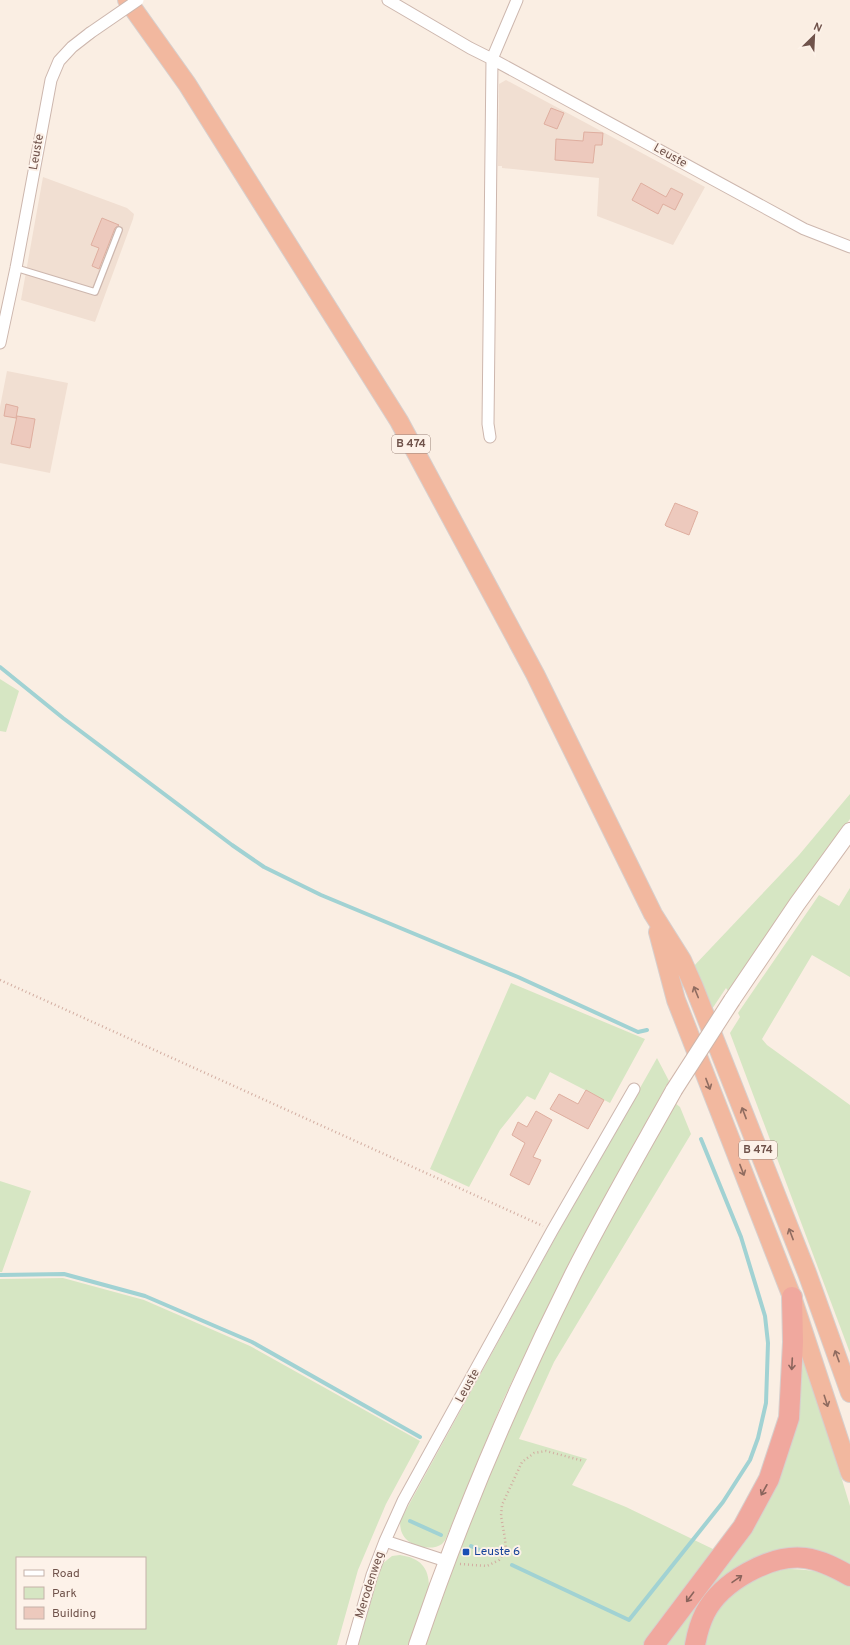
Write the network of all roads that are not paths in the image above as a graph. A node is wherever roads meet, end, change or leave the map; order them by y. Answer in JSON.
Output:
{"nodes":[{"id":1,"x":127,"y":0,"type":"edge"},
{"id":2,"x":138,"y":0,"type":"edge"},
{"id":3,"x":388,"y":0,"type":"edge"},
{"id":4,"x":517,"y":0,"type":"edge"},
{"id":5,"x":492,"y":59,"type":"junction"},
{"id":6,"x":119,"y":230,"type":"dead end"},
{"id":7,"x":850,"y":247,"type":"edge"},
{"id":8,"x":16,"y":268,"type":"junction"},
{"id":9,"x":0,"y":343,"type":"edge"},
{"id":10,"x":490,"y":437,"type":"dead end"},
{"id":11,"x":850,"y":832,"type":"edge"},
{"id":12,"x":653,"y":914,"type":"junction"},
{"id":13,"x":634,"y":1089,"type":"dead end"},
{"id":14,"x":792,"y":1297,"type":"junction"},
{"id":15,"x":850,"y":1392,"type":"edge"},
{"id":16,"x":850,"y":1473,"type":"edge"},
{"id":17,"x":385,"y":1541,"type":"junction"},
{"id":18,"x":446,"y":1561,"type":"junction"},
{"id":19,"x":850,"y":1576,"type":"edge"},
{"id":20,"x":352,"y":1645,"type":"edge"},
{"id":21,"x":417,"y":1645,"type":"edge"},
{"id":22,"x":654,"y":1645,"type":"edge"},
{"id":23,"x":695,"y":1645,"type":"edge"}],
"edges":[{"from":1,"to":12,"type":"highway","number":"B 474"},
{"from":2,"to":8,"type":"street","name":"Leuste","bridge":true},
{"from":3,"to":5,"type":"street","name":"Leuste"},
{"from":4,"to":5,"type":"street"},
{"from":5,"to":7,"type":"street","name":"Leuste"},
{"from":5,"to":10,"type":"street"},
{"from":6,"to":8,"type":"lane"},
{"from":8,"to":9,"type":"street","name":"Leuste"},
{"from":11,"to":18,"type":"main road","bridge":true},
{"from":12,"to":14,"type":"highway","number":"B 474","one_way":true},
{"from":15,"to":12,"type":"highway","number":"B 474","one_way":true},
{"from":13,"to":17,"type":"street","name":"Leuste"},
{"from":14,"to":16,"type":"highway","number":"B 474","one_way":true},
{"from":14,"to":22,"type":"highway","one_way":true},
{"from":17,"to":18,"type":"street","name":"Merodenweg"},
{"from":17,"to":20,"type":"street","name":"Merodenweg"},
{"from":18,"to":21,"type":"main road"},
{"from":23,"to":19,"type":"highway","one_way":true}]}
